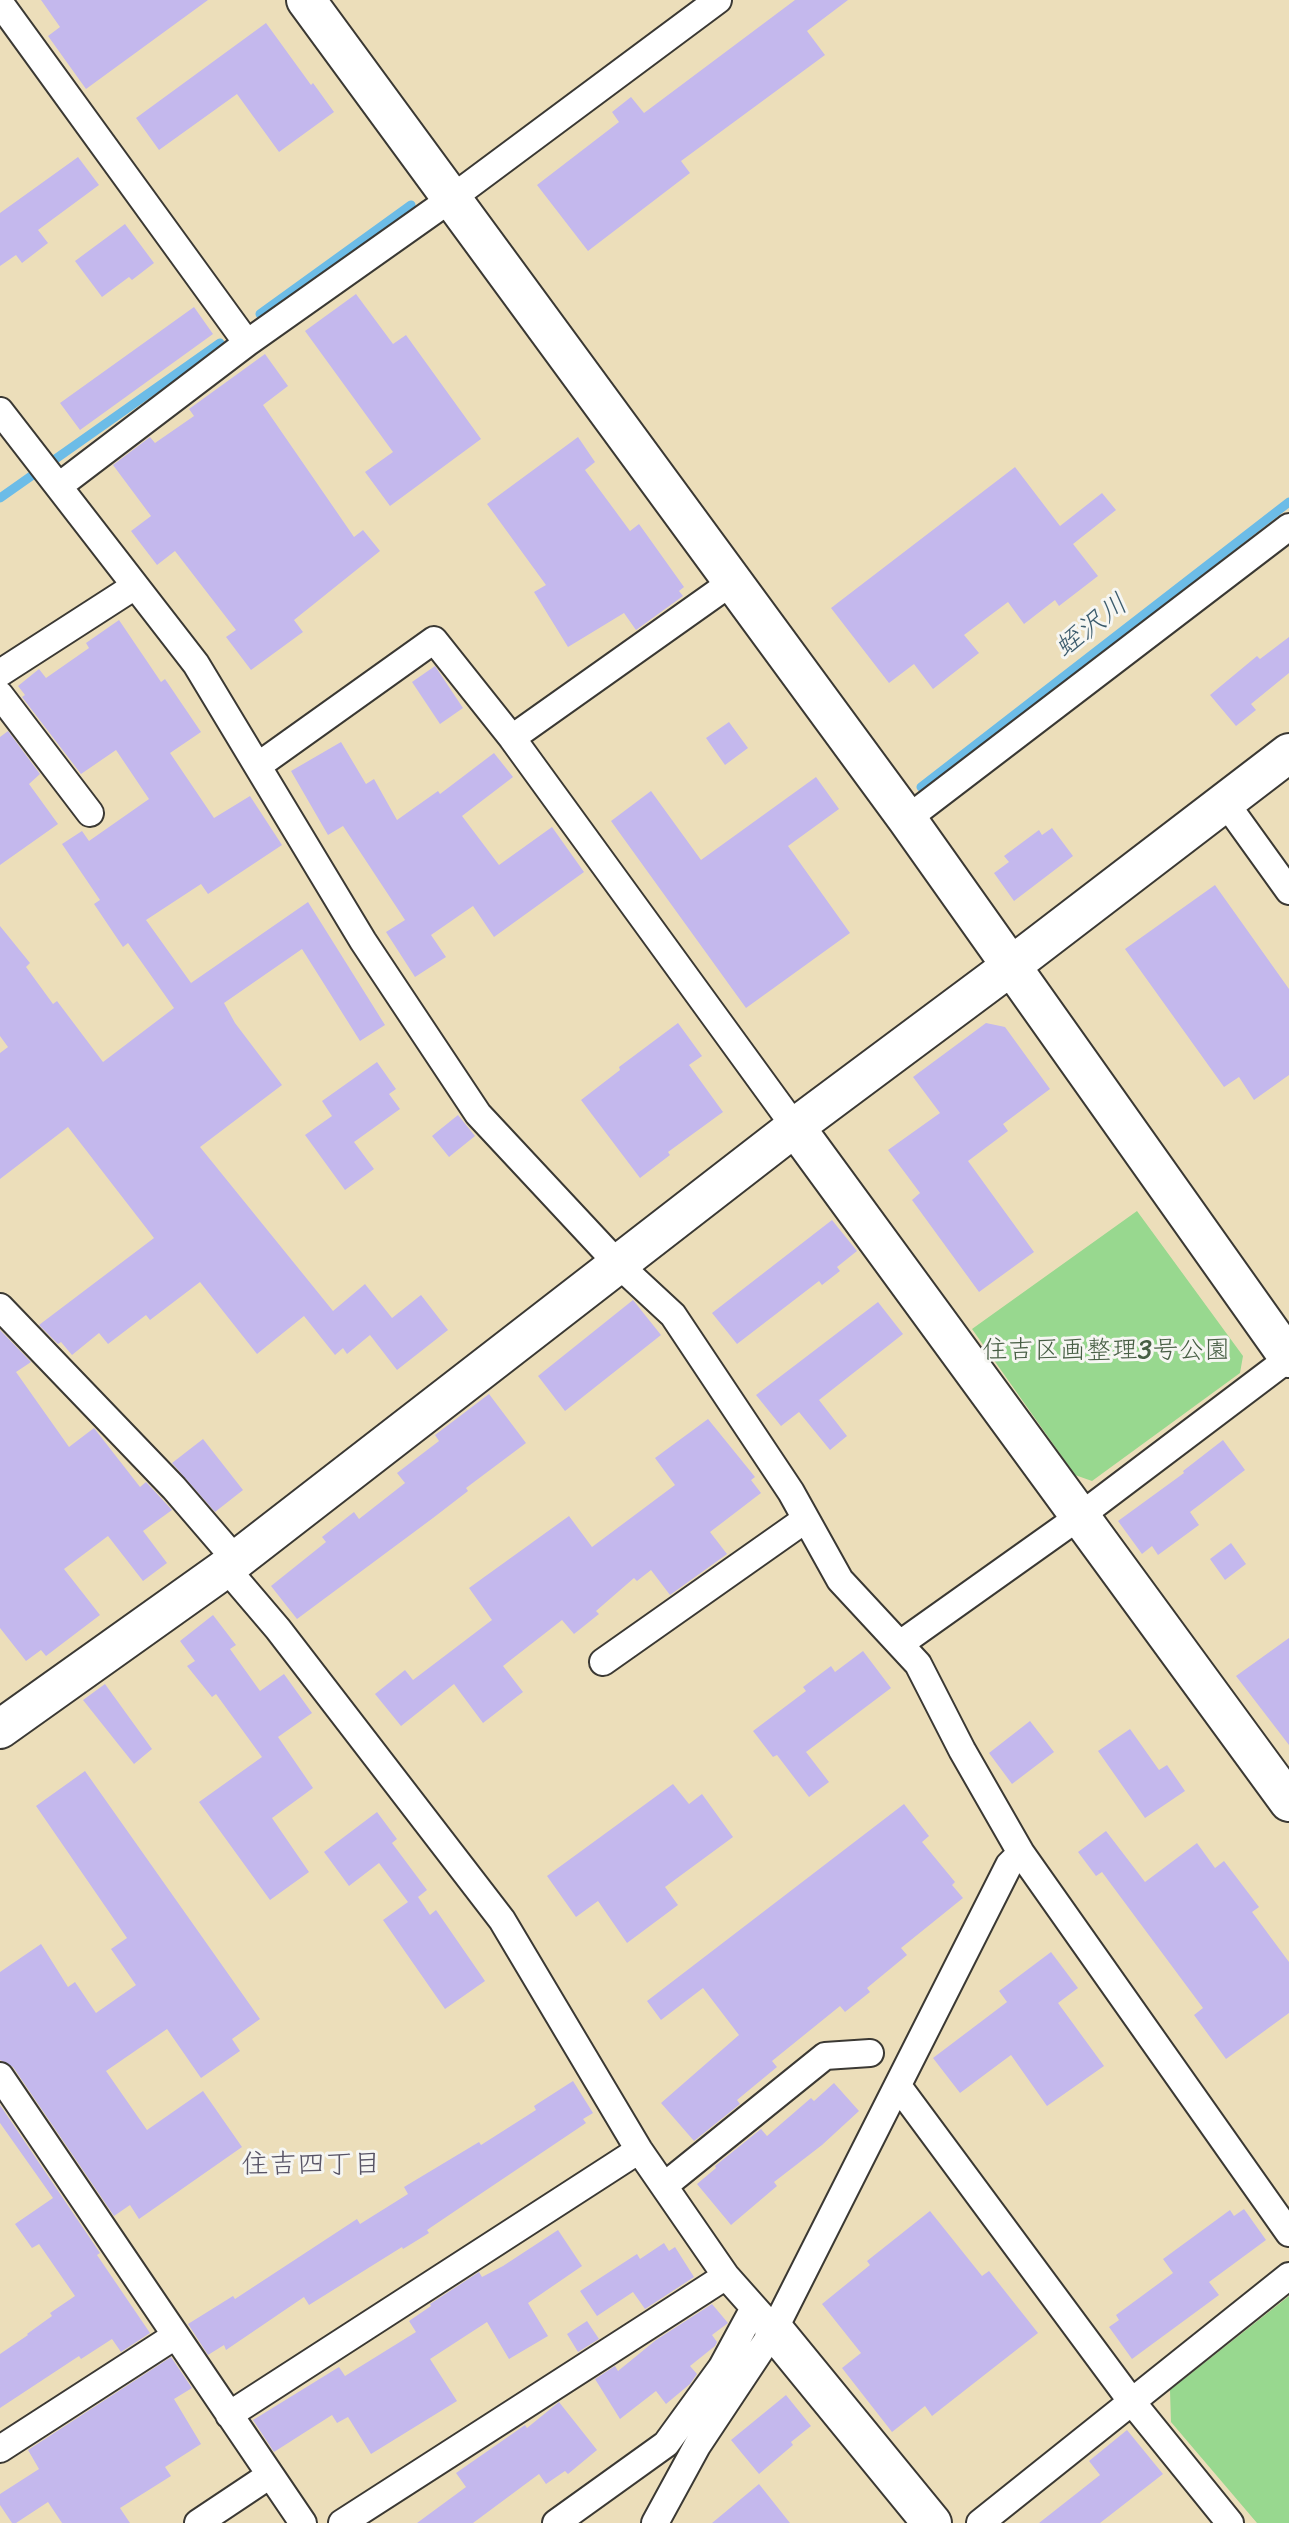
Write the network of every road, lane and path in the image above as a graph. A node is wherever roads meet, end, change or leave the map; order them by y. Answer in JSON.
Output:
{"nodes":[{"id":1,"x":306,"y":0,"type":"edge"},
{"id":2,"x":718,"y":0,"type":"edge"},
{"id":3,"x":0,"y":3,"type":"edge"},
{"id":4,"x":452,"y":198,"type":"junction"},
{"id":5,"x":247,"y":343,"type":"junction"},
{"id":6,"x":0,"y":411,"type":"edge"},
{"id":7,"x":50,"y":475,"type":"junction"},
{"id":8,"x":1289,"y":527,"type":"edge"},
{"id":9,"x":732,"y":582,"type":"junction"},
{"id":10,"x":135,"y":586,"type":"junction"},
{"id":11,"x":0,"y":673,"type":"edge"},
{"id":12,"x":0,"y":695,"type":"edge"},
{"id":13,"x":512,"y":738,"type":"junction"},
{"id":14,"x":1289,"y":753,"type":"edge"},
{"id":15,"x":259,"y":765,"type":"junction"},
{"id":16,"x":1225,"y":802,"type":"junction"},
{"id":17,"x":90,"y":813,"type":"dead end"},
{"id":18,"x":907,"y":819,"type":"junction"},
{"id":19,"x":1289,"y":891,"type":"edge"},
{"id":20,"x":1011,"y":966,"type":"junction"},
{"id":21,"x":795,"y":1127,"type":"junction"},
{"id":22,"x":618,"y":1264,"type":"junction"},
{"id":23,"x":1,"y":1311,"type":"edge"},
{"id":24,"x":1289,"y":1358,"type":"edge"},
{"id":25,"x":1080,"y":1516,"type":"junction"},
{"id":26,"x":806,"y":1519,"type":"junction"},
{"id":27,"x":231,"y":1564,"type":"junction"},
{"id":28,"x":900,"y":1644,"type":"junction"},
{"id":29,"x":603,"y":1662,"type":"dead end"},
{"id":30,"x":0,"y":1729,"type":"edge"},
{"id":31,"x":1289,"y":1802,"type":"edge"},
{"id":32,"x":1021,"y":1853,"type":"junction"},
{"id":33,"x":870,"y":2053,"type":"dead end"},
{"id":34,"x":0,"y":2076,"type":"edge"},
{"id":35,"x":898,"y":2086,"type":"junction"},
{"id":36,"x":639,"y":2150,"type":"junction"},
{"id":37,"x":664,"y":2186,"type":"junction"},
{"id":38,"x":1289,"y":2233,"type":"edge"},
{"id":39,"x":726,"y":2276,"type":"junction"},
{"id":40,"x":1289,"y":2276,"type":"edge"},
{"id":41,"x":764,"y":2319,"type":"junction"},
{"id":42,"x":175,"y":2336,"type":"junction"},
{"id":43,"x":1132,"y":2402,"type":"junction"},
{"id":44,"x":229,"y":2415,"type":"junction"},
{"id":45,"x":0,"y":2449,"type":"edge"},
{"id":46,"x":270,"y":2475,"type":"junction"},
{"id":47,"x":198,"y":2523,"type":"edge"},
{"id":48,"x":303,"y":2523,"type":"edge"},
{"id":49,"x":342,"y":2523,"type":"edge"},
{"id":50,"x":556,"y":2523,"type":"edge"},
{"id":51,"x":655,"y":2523,"type":"edge"},
{"id":52,"x":932,"y":2523,"type":"edge"},
{"id":53,"x":980,"y":2523,"type":"edge"},
{"id":54,"x":1230,"y":2523,"type":"edge"}],
"edges":[{"from":1,"to":4,"type":"street"},
{"from":2,"to":4,"type":"street"},
{"from":3,"to":5,"type":"street"},
{"from":4,"to":5,"type":"street"},
{"from":4,"to":9,"type":"street"},
{"from":5,"to":7,"type":"street"},
{"from":6,"to":7,"type":"street"},
{"from":7,"to":10,"type":"street"},
{"from":8,"to":18,"type":"street"},
{"from":9,"to":13,"type":"street"},
{"from":9,"to":18,"type":"street"},
{"from":10,"to":11,"type":"street"},
{"from":10,"to":15,"type":"street"},
{"from":12,"to":17,"type":"street"},
{"from":13,"to":15,"type":"street"},
{"from":13,"to":21,"type":"street"},
{"from":14,"to":16,"type":"street"},
{"from":15,"to":22,"type":"street"},
{"from":16,"to":19,"type":"street"},
{"from":16,"to":20,"type":"street"},
{"from":18,"to":20,"type":"street"},
{"from":20,"to":21,"type":"street"},
{"from":20,"to":24,"type":"street"},
{"from":21,"to":22,"type":"street"},
{"from":21,"to":25,"type":"street"},
{"from":22,"to":26,"type":"street"},
{"from":22,"to":27,"type":"street"},
{"from":23,"to":27,"type":"street"},
{"from":24,"to":25,"type":"street"},
{"from":25,"to":28,"type":"street"},
{"from":25,"to":31,"type":"street"},
{"from":26,"to":28,"type":"street"},
{"from":26,"to":29,"type":"street"},
{"from":27,"to":30,"type":"street"},
{"from":27,"to":36,"type":"street"},
{"from":28,"to":32,"type":"street"},
{"from":32,"to":35,"type":"street"},
{"from":32,"to":38,"type":"street"},
{"from":33,"to":37,"type":"street"},
{"from":34,"to":42,"type":"street"},
{"from":35,"to":41,"type":"street"},
{"from":35,"to":43,"type":"street"},
{"from":36,"to":37,"type":"street"},
{"from":36,"to":44,"type":"street"},
{"from":37,"to":39,"type":"street"},
{"from":39,"to":41,"type":"street"},
{"from":39,"to":49,"type":"street"},
{"from":40,"to":43,"type":"street"},
{"from":41,"to":50,"type":"street"},
{"from":41,"to":51,"type":"street"},
{"from":41,"to":52,"type":"street"},
{"from":42,"to":44,"type":"street"},
{"from":42,"to":45,"type":"street"},
{"from":43,"to":53,"type":"street"},
{"from":43,"to":54,"type":"street"},
{"from":44,"to":46,"type":"street"},
{"from":46,"to":47,"type":"street"},
{"from":46,"to":48,"type":"street"}]}
